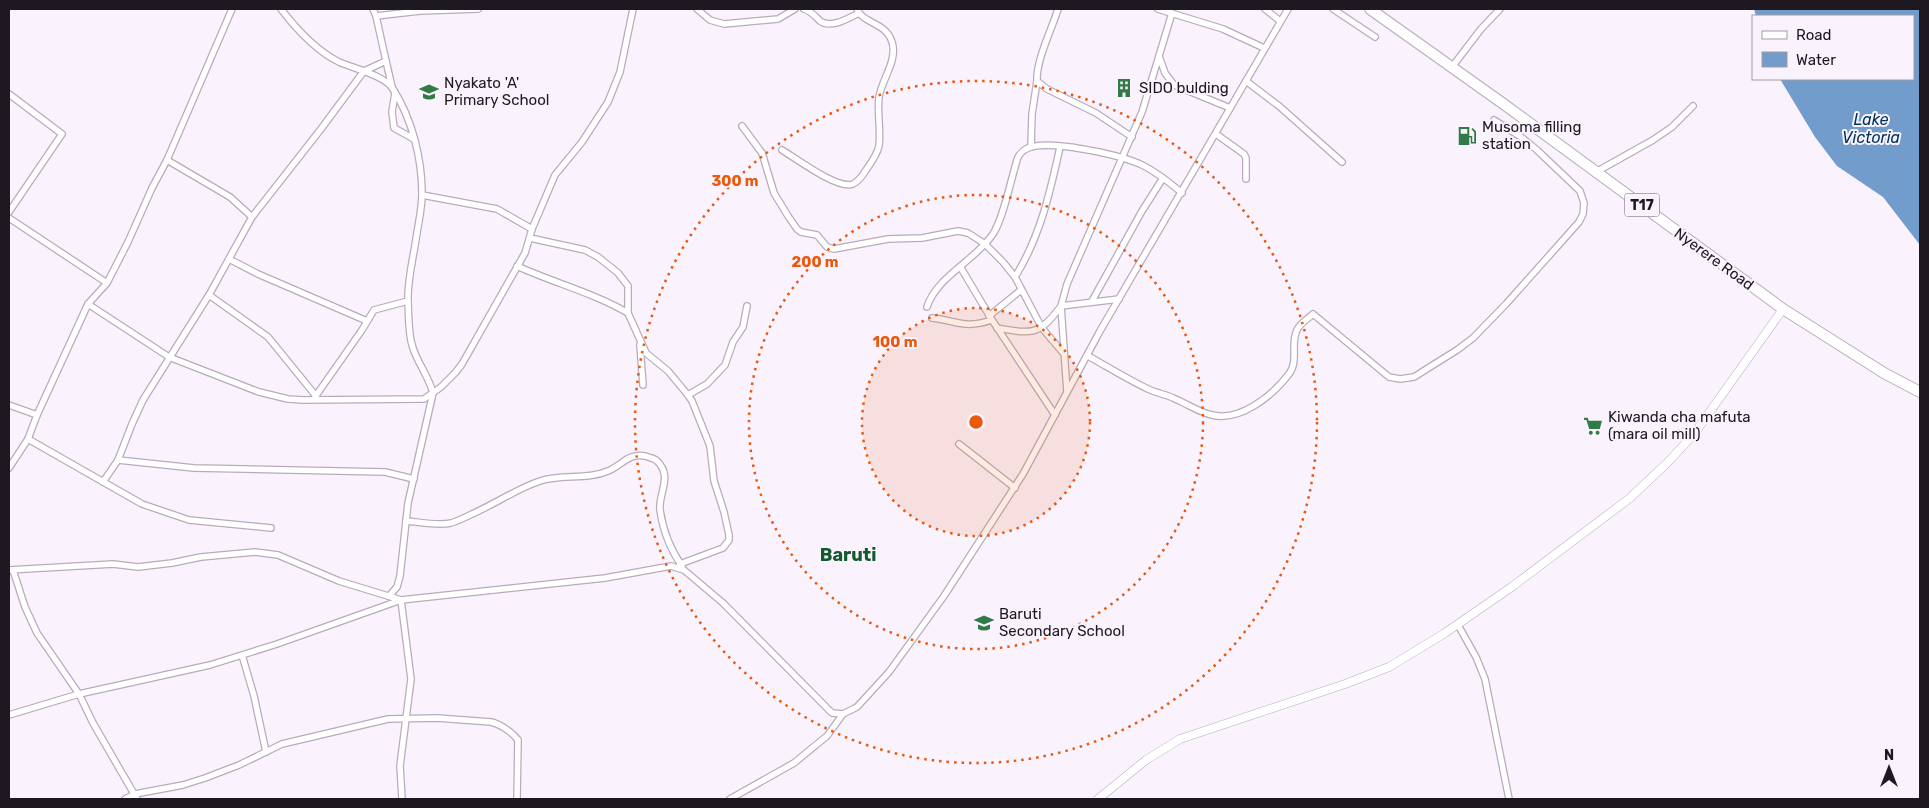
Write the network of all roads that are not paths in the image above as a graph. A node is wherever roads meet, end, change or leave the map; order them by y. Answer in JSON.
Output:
{"nodes":[{"id":1,"x":232,"y":9,"type":"edge"},
{"id":2,"x":281,"y":9,"type":"edge"},
{"id":3,"x":373,"y":9,"type":"edge"},
{"id":4,"x":478,"y":9,"type":"edge"},
{"id":5,"x":633,"y":9,"type":"edge"},
{"id":6,"x":697,"y":9,"type":"edge"},
{"id":7,"x":796,"y":9,"type":"edge"},
{"id":8,"x":804,"y":9,"type":"edge"},
{"id":9,"x":1058,"y":9,"type":"edge"},
{"id":10,"x":1158,"y":9,"type":"edge"},
{"id":11,"x":1265,"y":9,"type":"edge"},
{"id":12,"x":1288,"y":9,"type":"edge"},
{"id":13,"x":1333,"y":9,"type":"edge"},
{"id":14,"x":1370,"y":9,"type":"edge"},
{"id":15,"x":1500,"y":9,"type":"edge"},
{"id":16,"x":858,"y":11,"type":"edge"},
{"id":17,"x":1172,"y":13,"type":"junction"},
{"id":18,"x":376,"y":16,"type":"junction"},
{"id":19,"x":1280,"y":21,"type":"junction"},
{"id":20,"x":1376,"y":37,"type":"dead end"},
{"id":21,"x":1264,"y":48,"type":"junction"},
{"id":22,"x":1158,"y":56,"type":"junction"},
{"id":23,"x":386,"y":61,"type":"junction"},
{"id":24,"x":1452,"y":67,"type":"junction"},
{"id":25,"x":364,"y":71,"type":"junction"},
{"id":26,"x":1037,"y":81,"type":"junction"},
{"id":27,"x":1246,"y":81,"type":"junction"},
{"id":28,"x":392,"y":86,"type":"junction"},
{"id":29,"x":396,"y":93,"type":"junction"},
{"id":30,"x":9,"y":94,"type":"edge"},
{"id":31,"x":1693,"y":106,"type":"dead end"},
{"id":32,"x":1230,"y":108,"type":"junction"},
{"id":33,"x":1494,"y":120,"type":"dead end"},
{"id":34,"x":742,"y":126,"type":"dead end"},
{"id":35,"x":1216,"y":134,"type":"junction"},
{"id":36,"x":1132,"y":137,"type":"junction"},
{"id":37,"x":414,"y":139,"type":"junction"},
{"id":38,"x":1031,"y":147,"type":"junction"},
{"id":39,"x":1060,"y":147,"type":"junction"},
{"id":40,"x":782,"y":150,"type":"dead end"},
{"id":41,"x":1123,"y":157,"type":"junction"},
{"id":42,"x":167,"y":160,"type":"junction"},
{"id":43,"x":1342,"y":162,"type":"dead end"},
{"id":44,"x":1596,"y":172,"type":"junction"},
{"id":45,"x":1164,"y":178,"type":"junction"},
{"id":46,"x":1246,"y":179,"type":"dead end"},
{"id":47,"x":1182,"y":192,"type":"junction"},
{"id":48,"x":422,"y":195,"type":"junction"},
{"id":49,"x":9,"y":212,"type":"edge"},
{"id":50,"x":252,"y":217,"type":"junction"},
{"id":51,"x":9,"y":218,"type":"edge"},
{"id":52,"x":532,"y":229,"type":"junction"},
{"id":53,"x":530,"y":238,"type":"junction"},
{"id":54,"x":985,"y":244,"type":"junction"},
{"id":55,"x":229,"y":259,"type":"junction"},
{"id":56,"x":517,"y":266,"type":"junction"},
{"id":57,"x":961,"y":268,"type":"junction"},
{"id":58,"x":1015,"y":277,"type":"junction"},
{"id":59,"x":107,"y":283,"type":"junction"},
{"id":60,"x":1021,"y":290,"type":"junction"},
{"id":61,"x":209,"y":295,"type":"junction"},
{"id":62,"x":1119,"y":299,"type":"junction"},
{"id":63,"x":408,"y":301,"type":"junction"},
{"id":64,"x":1092,"y":301,"type":"junction"},
{"id":65,"x":88,"y":304,"type":"junction"},
{"id":66,"x":747,"y":306,"type":"dead end"},
{"id":67,"x":927,"y":306,"type":"dead end"},
{"id":68,"x":1061,"y":306,"type":"junction"},
{"id":69,"x":1783,"y":309,"type":"junction"},
{"id":70,"x":628,"y":313,"type":"junction"},
{"id":71,"x":932,"y":318,"type":"dead end"},
{"id":72,"x":990,"y":318,"type":"junction"},
{"id":73,"x":367,"y":321,"type":"junction"},
{"id":74,"x":997,"y":328,"type":"junction"},
{"id":75,"x":1042,"y":328,"type":"junction"},
{"id":76,"x":640,"y":343,"type":"junction"},
{"id":77,"x":1064,"y":354,"type":"junction"},
{"id":78,"x":169,"y":356,"type":"junction"},
{"id":79,"x":1088,"y":356,"type":"junction"},
{"id":80,"x":643,"y":385,"type":"dead end"},
{"id":81,"x":1067,"y":392,"type":"junction"},
{"id":82,"x":1920,"y":392,"type":"edge"},
{"id":83,"x":433,"y":393,"type":"junction"},
{"id":84,"x":688,"y":395,"type":"junction"},
{"id":85,"x":315,"y":398,"type":"junction"},
{"id":86,"x":9,"y":405,"type":"edge"},
{"id":87,"x":1055,"y":414,"type":"junction"},
{"id":88,"x":37,"y":415,"type":"junction"},
{"id":89,"x":28,"y":439,"type":"junction"},
{"id":90,"x":959,"y":444,"type":"dead end"},
{"id":91,"x":118,"y":460,"type":"junction"},
{"id":92,"x":9,"y":468,"type":"edge"},
{"id":93,"x":414,"y":479,"type":"junction"},
{"id":94,"x":102,"y":482,"type":"junction"},
{"id":95,"x":1015,"y":488,"type":"junction"},
{"id":96,"x":406,"y":521,"type":"junction"},
{"id":97,"x":271,"y":528,"type":"dead end"},
{"id":98,"x":680,"y":564,"type":"junction"},
{"id":99,"x":11,"y":570,"type":"edge"},
{"id":100,"x":684,"y":570,"type":"junction"},
{"id":101,"x":389,"y":596,"type":"junction"},
{"id":102,"x":401,"y":600,"type":"junction"},
{"id":103,"x":1458,"y":625,"type":"junction"},
{"id":104,"x":242,"y":655,"type":"junction"},
{"id":105,"x":79,"y":694,"type":"junction"},
{"id":106,"x":843,"y":714,"type":"junction"},
{"id":107,"x":9,"y":715,"type":"edge"},
{"id":108,"x":405,"y":717,"type":"junction"},
{"id":109,"x":266,"y":752,"type":"junction"},
{"id":110,"x":136,"y":797,"type":"edge"},
{"id":111,"x":125,"y":799,"type":"edge"},
{"id":112,"x":402,"y":799,"type":"edge"},
{"id":113,"x":517,"y":799,"type":"edge"},
{"id":114,"x":730,"y":799,"type":"edge"},
{"id":115,"x":1098,"y":799,"type":"edge"},
{"id":116,"x":1509,"y":799,"type":"edge"}],
"edges":[{"from":1,"to":42,"type":"street"},
{"from":2,"to":25,"type":"street"},
{"from":3,"to":18,"type":"street"},
{"from":4,"to":18,"type":"street"},
{"from":5,"to":52,"type":"street"},
{"from":6,"to":7,"type":"street"},
{"from":8,"to":16,"type":"street"},
{"from":9,"to":26,"type":"street"},
{"from":10,"to":17,"type":"street"},
{"from":11,"to":19,"type":"street"},
{"from":12,"to":19,"type":"street"},
{"from":13,"to":20,"type":"street"},
{"from":14,"to":24,"type":"main road","name":"Nyerere Road","number":"T17"},
{"from":15,"to":24,"type":"street"},
{"from":16,"to":40,"type":"street"},
{"from":17,"to":21,"type":"street"},
{"from":17,"to":22,"type":"street"},
{"from":18,"to":23,"type":"street"},
{"from":19,"to":21,"type":"street"},
{"from":21,"to":27,"type":"street"},
{"from":22,"to":32,"type":"street"},
{"from":22,"to":36,"type":"street"},
{"from":23,"to":25,"type":"street"},
{"from":23,"to":28,"type":"street"},
{"from":24,"to":44,"type":"main road","name":"Nyerere Road","number":"T17"},
{"from":25,"to":28,"type":"street"},
{"from":25,"to":50,"type":"street"},
{"from":26,"to":36,"type":"street"},
{"from":26,"to":38,"type":"street"},
{"from":27,"to":32,"type":"street"},
{"from":27,"to":43,"type":"street"},
{"from":28,"to":29,"type":"street"},
{"from":29,"to":37,"type":"street"},
{"from":29,"to":37,"type":"street"},
{"from":30,"to":49,"type":"street"},
{"from":31,"to":44,"type":"street"},
{"from":32,"to":35,"type":"street"},
{"from":33,"to":79,"type":"street"},
{"from":34,"to":54,"type":"street"},
{"from":35,"to":46,"type":"street"},
{"from":35,"to":47,"type":"street"},
{"from":36,"to":41,"type":"street"},
{"from":37,"to":48,"type":"street"},
{"from":38,"to":39,"type":"street"},
{"from":38,"to":54,"type":"street"},
{"from":39,"to":41,"type":"street"},
{"from":39,"to":58,"type":"street"},
{"from":41,"to":45,"type":"street"},
{"from":41,"to":68,"type":"street"},
{"from":42,"to":50,"type":"street"},
{"from":42,"to":59,"type":"street"},
{"from":44,"to":69,"type":"main road","name":"Nyerere Road","number":"T17"},
{"from":45,"to":47,"type":"street"},
{"from":45,"to":64,"type":"street"},
{"from":47,"to":62,"type":"street"},
{"from":48,"to":52,"type":"street"},
{"from":48,"to":63,"type":"street"},
{"from":50,"to":55,"type":"street"},
{"from":51,"to":59,"type":"street"},
{"from":52,"to":53,"type":"street"},
{"from":53,"to":56,"type":"street"},
{"from":53,"to":70,"type":"street"},
{"from":54,"to":57,"type":"street"},
{"from":54,"to":58,"type":"street"},
{"from":55,"to":61,"type":"street"},
{"from":55,"to":73,"type":"street"},
{"from":56,"to":70,"type":"street"},
{"from":56,"to":83,"type":"street"},
{"from":57,"to":67,"type":"street"},
{"from":57,"to":72,"type":"street"},
{"from":58,"to":60,"type":"street"},
{"from":59,"to":65,"type":"street"},
{"from":60,"to":72,"type":"street"},
{"from":60,"to":75,"type":"street"},
{"from":61,"to":78,"type":"street"},
{"from":61,"to":85,"type":"street"},
{"from":62,"to":64,"type":"street"},
{"from":62,"to":79,"type":"street"},
{"from":63,"to":73,"type":"street"},
{"from":63,"to":83,"type":"street"},
{"from":64,"to":68,"type":"street"},
{"from":65,"to":78,"type":"street"},
{"from":65,"to":88,"type":"street"},
{"from":66,"to":84,"type":"street"},
{"from":68,"to":75,"type":"street"},
{"from":68,"to":77,"type":"street"},
{"from":69,"to":82,"type":"main road","name":"Nyerere Road","number":"T17"},
{"from":69,"to":103,"type":"street"},
{"from":70,"to":76,"type":"street"},
{"from":71,"to":72,"type":"street"},
{"from":72,"to":74,"type":"street"},
{"from":73,"to":85,"type":"street"},
{"from":74,"to":75,"type":"street"},
{"from":74,"to":87,"type":"street"},
{"from":75,"to":77,"type":"street"},
{"from":76,"to":80,"type":"street"},
{"from":76,"to":84,"type":"street"},
{"from":77,"to":81,"type":"street"},
{"from":78,"to":85,"type":"street"},
{"from":78,"to":91,"type":"street"},
{"from":79,"to":81,"type":"street"},
{"from":81,"to":87,"type":"street"},
{"from":83,"to":85,"type":"street"},
{"from":83,"to":93,"type":"street"},
{"from":84,"to":98,"type":"street"},
{"from":86,"to":88,"type":"street"},
{"from":87,"to":95,"type":"street"},
{"from":88,"to":89,"type":"street"},
{"from":89,"to":92,"type":"street"},
{"from":89,"to":94,"type":"street"},
{"from":90,"to":95,"type":"street"},
{"from":91,"to":93,"type":"street"},
{"from":91,"to":94,"type":"street"},
{"from":93,"to":96,"type":"street"},
{"from":94,"to":97,"type":"street"},
{"from":95,"to":106,"type":"street"},
{"from":96,"to":98,"type":"street"},
{"from":96,"to":101,"type":"street"},
{"from":98,"to":100,"type":"street"},
{"from":99,"to":101,"type":"street"},
{"from":99,"to":105,"type":"street"},
{"from":100,"to":102,"type":"street"},
{"from":100,"to":106,"type":"street"},
{"from":101,"to":102,"type":"street"},
{"from":102,"to":104,"type":"street"},
{"from":102,"to":108,"type":"street"},
{"from":103,"to":115,"type":"street"},
{"from":103,"to":116,"type":"street"},
{"from":104,"to":105,"type":"street"},
{"from":104,"to":109,"type":"street"},
{"from":105,"to":107,"type":"street"},
{"from":105,"to":110,"type":"street"},
{"from":106,"to":114,"type":"street"},
{"from":108,"to":109,"type":"street"},
{"from":108,"to":112,"type":"street"},
{"from":108,"to":113,"type":"street"},
{"from":109,"to":110,"type":"street"},
{"from":110,"to":111,"type":"street"}]}
